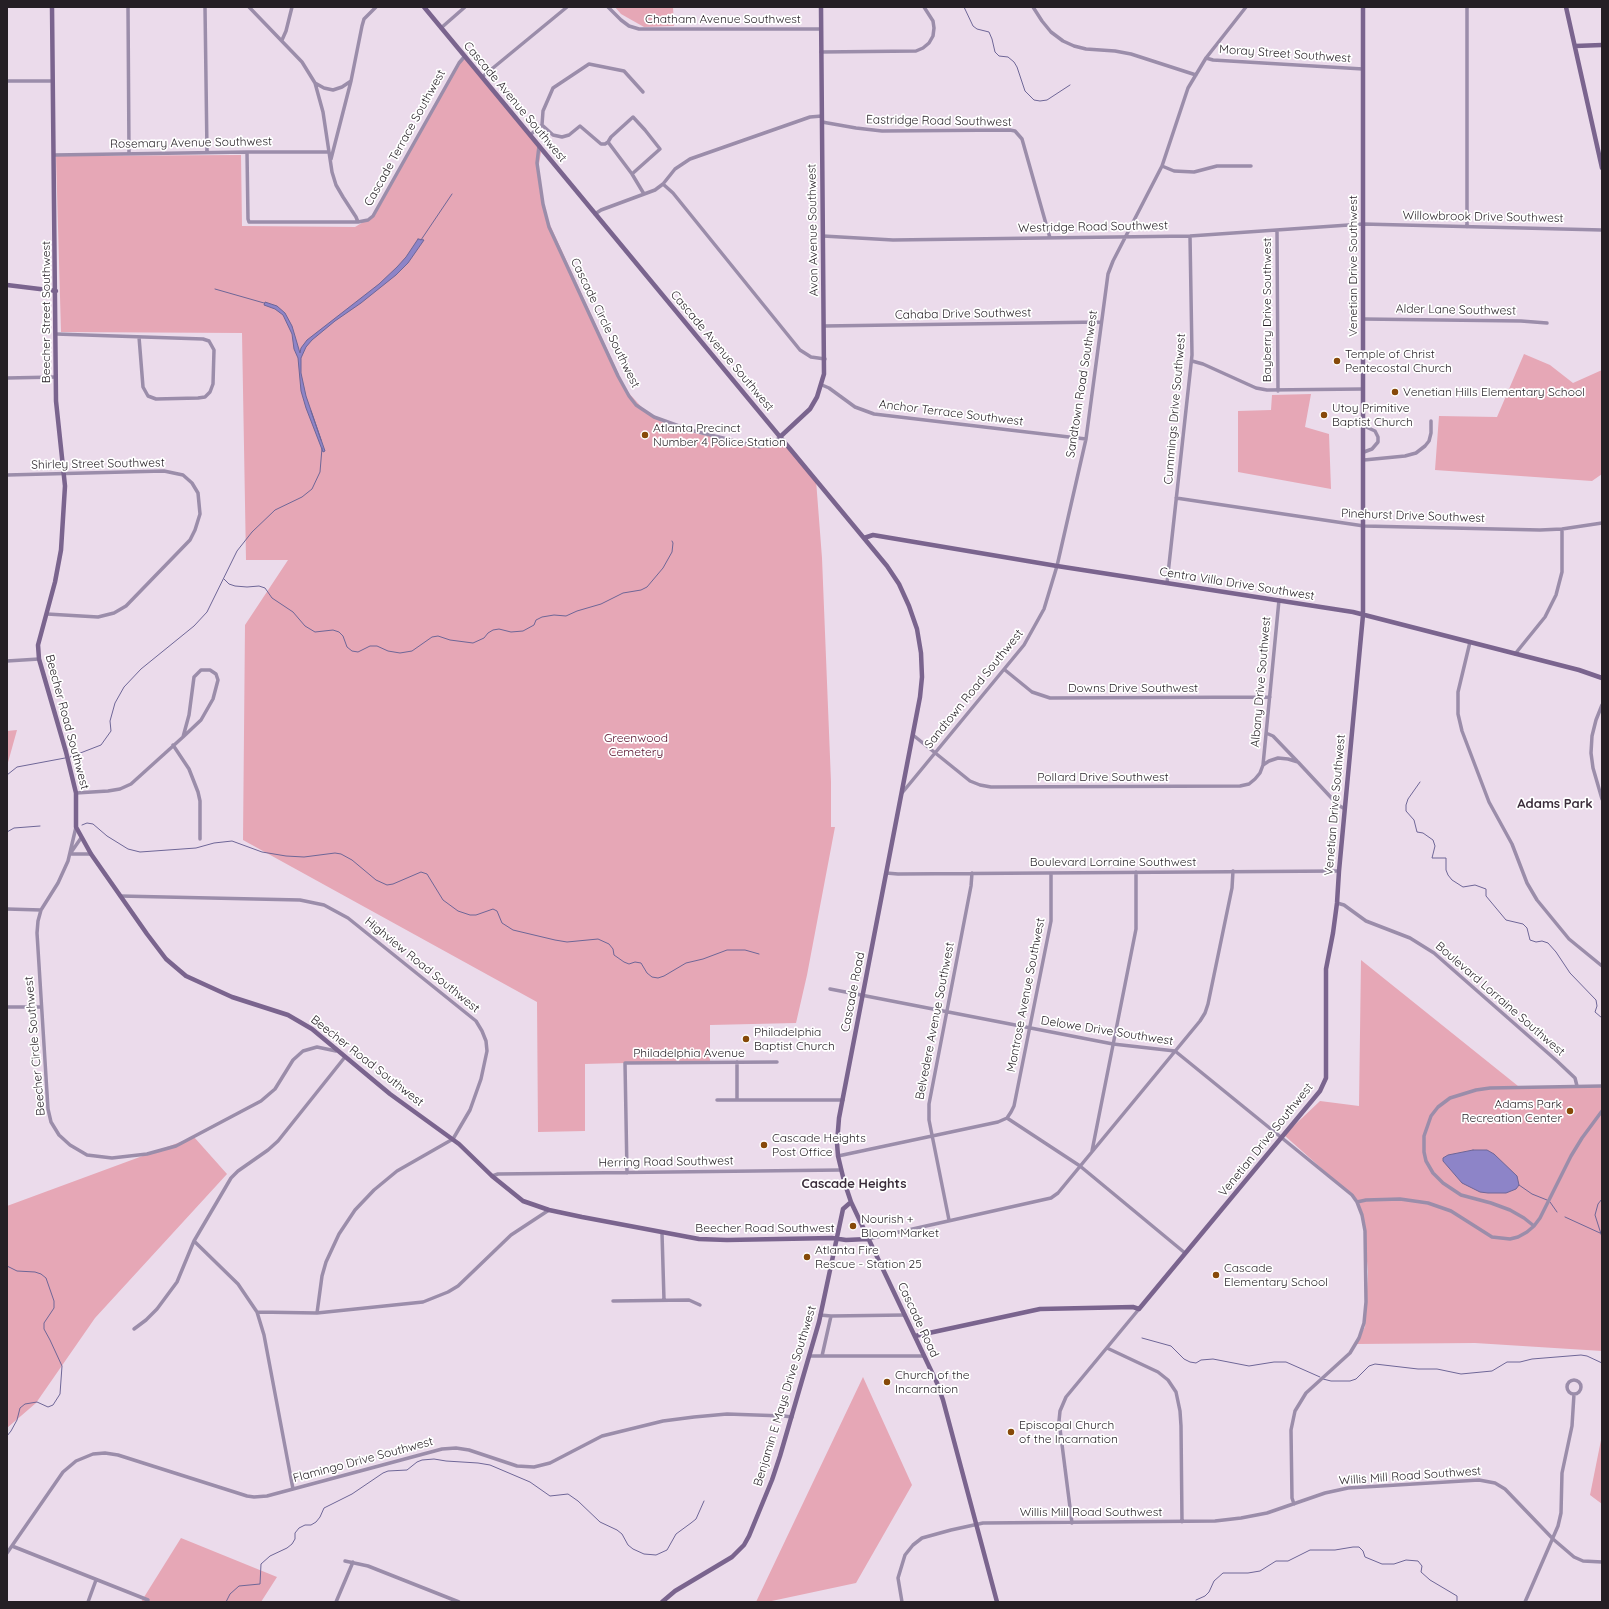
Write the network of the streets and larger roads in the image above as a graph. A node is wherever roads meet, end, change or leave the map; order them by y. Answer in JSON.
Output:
{"nodes":[{"id":1,"x":52,"y":7,"type":"edge"},
{"id":2,"x":128,"y":7,"type":"edge"},
{"id":3,"x":205,"y":7,"type":"edge"},
{"id":4,"x":249,"y":7,"type":"edge"},
{"id":5,"x":292,"y":7,"type":"edge"},
{"id":6,"x":376,"y":7,"type":"edge"},
{"id":7,"x":424,"y":7,"type":"edge"},
{"id":8,"x":465,"y":7,"type":"edge"},
{"id":9,"x":567,"y":7,"type":"edge"},
{"id":10,"x":608,"y":7,"type":"edge"},
{"id":11,"x":820,"y":7,"type":"edge"},
{"id":12,"x":924,"y":7,"type":"edge"},
{"id":13,"x":1033,"y":7,"type":"edge"},
{"id":14,"x":1246,"y":7,"type":"edge"},
{"id":15,"x":1363,"y":7,"type":"edge"},
{"id":16,"x":1467,"y":7,"type":"edge"},
{"id":17,"x":1566,"y":7,"type":"edge"},
{"id":18,"x":441,"y":28,"type":"junction"},
{"id":19,"x":821,"y":29,"type":"junction"},
{"id":20,"x":282,"y":40,"type":"junction"},
{"id":21,"x":1602,"y":45,"type":"edge"},
{"id":22,"x":1575,"y":46,"type":"junction"},
{"id":23,"x":821,"y":52,"type":"junction"},
{"id":24,"x":465,"y":56,"type":"junction"},
{"id":25,"x":1206,"y":58,"type":"junction"},
{"id":26,"x":1363,"y":69,"type":"junction"},
{"id":27,"x":1196,"y":75,"type":"junction"},
{"id":28,"x":482,"y":77,"type":"junction"},
{"id":29,"x":7,"y":81,"type":"edge"},
{"id":30,"x":53,"y":81,"type":"junction"},
{"id":31,"x":351,"y":81,"type":"junction"},
{"id":32,"x":315,"y":83,"type":"junction"},
{"id":33,"x":644,"y":92,"type":"dead end"},
{"id":34,"x":822,"y":116,"type":"junction"},
{"id":35,"x":822,"y":122,"type":"junction"},
{"id":36,"x":542,"y":125,"type":"junction"},
{"id":37,"x":530,"y":135,"type":"junction"},
{"id":38,"x":608,"y":142,"type":"junction"},
{"id":39,"x":539,"y":146,"type":"junction"},
{"id":40,"x":207,"y":152,"type":"junction"},
{"id":41,"x":247,"y":152,"type":"junction"},
{"id":42,"x":329,"y":152,"type":"junction"},
{"id":43,"x":129,"y":154,"type":"junction"},
{"id":44,"x":54,"y":155,"type":"junction"},
{"id":45,"x":330,"y":160,"type":"junction"},
{"id":46,"x":1162,"y":166,"type":"junction"},
{"id":47,"x":1251,"y":166,"type":"dead end"},
{"id":48,"x":1602,"y":168,"type":"edge"},
{"id":49,"x":632,"y":174,"type":"junction"},
{"id":50,"x":663,"y":184,"type":"junction"},
{"id":51,"x":644,"y":194,"type":"junction"},
{"id":52,"x":595,"y":214,"type":"junction"},
{"id":53,"x":358,"y":222,"type":"junction"},
{"id":54,"x":1363,"y":224,"type":"junction"},
{"id":55,"x":1467,"y":226,"type":"junction"},
{"id":56,"x":1277,"y":230,"type":"junction"},
{"id":57,"x":1602,"y":230,"type":"edge"},
{"id":58,"x":823,"y":236,"type":"junction"},
{"id":59,"x":1190,"y":236,"type":"junction"},
{"id":60,"x":1126,"y":237,"type":"junction"},
{"id":61,"x":1050,"y":238,"type":"junction"},
{"id":62,"x":7,"y":285,"type":"edge"},
{"id":63,"x":56,"y":291,"type":"junction"},
{"id":64,"x":1363,"y":319,"type":"junction"},
{"id":65,"x":1102,"y":322,"type":"junction"},
{"id":66,"x":1548,"y":323,"type":"dead end"},
{"id":67,"x":824,"y":326,"type":"junction"},
{"id":68,"x":56,"y":334,"type":"junction"},
{"id":69,"x":139,"y":337,"type":"junction"},
{"id":70,"x":825,"y":359,"type":"junction"},
{"id":71,"x":1192,"y":361,"type":"junction"},
{"id":72,"x":56,"y":377,"type":"junction"},
{"id":73,"x":7,"y":378,"type":"edge"},
{"id":74,"x":822,"y":385,"type":"junction"},
{"id":75,"x":1364,"y":389,"type":"junction"},
{"id":76,"x":1278,"y":390,"type":"junction"},
{"id":77,"x":1431,"y":421,"type":"dead end"},
{"id":78,"x":1364,"y":426,"type":"junction"},
{"id":79,"x":780,"y":437,"type":"junction"},
{"id":80,"x":1086,"y":439,"type":"junction"},
{"id":81,"x":1364,"y":452,"type":"junction"},
{"id":82,"x":1364,"y":460,"type":"junction"},
{"id":83,"x":65,"y":474,"type":"junction"},
{"id":84,"x":7,"y":475,"type":"edge"},
{"id":85,"x":1176,"y":498,"type":"junction"},
{"id":86,"x":1602,"y":523,"type":"edge"},
{"id":87,"x":1364,"y":526,"type":"junction"},
{"id":88,"x":1562,"y":529,"type":"junction"},
{"id":89,"x":864,"y":538,"type":"junction"},
{"id":90,"x":1057,"y":566,"type":"junction"},
{"id":91,"x":1168,"y":583,"type":"junction"},
{"id":92,"x":1279,"y":600,"type":"junction"},
{"id":93,"x":46,"y":614,"type":"junction"},
{"id":94,"x":1363,"y":615,"type":"junction"},
{"id":95,"x":1470,"y":642,"type":"junction"},
{"id":96,"x":1515,"y":654,"type":"junction"},
{"id":97,"x":39,"y":660,"type":"junction"},
{"id":98,"x":7,"y":661,"type":"edge"},
{"id":99,"x":1005,"y":670,"type":"junction"},
{"id":100,"x":1602,"y":678,"type":"edge"},
{"id":101,"x":1270,"y":697,"type":"junction"},
{"id":102,"x":1602,"y":705,"type":"edge"},
{"id":103,"x":1266,"y":733,"type":"junction"},
{"id":104,"x":913,"y":735,"type":"junction"},
{"id":105,"x":183,"y":737,"type":"junction"},
{"id":106,"x":912,"y":742,"type":"joint"},
{"id":107,"x":173,"y":745,"type":"junction"},
{"id":108,"x":935,"y":753,"type":"junction"},
{"id":109,"x":1298,"y":762,"type":"junction"},
{"id":110,"x":1263,"y":765,"type":"junction"},
{"id":111,"x":76,"y":793,"type":"junction"},
{"id":112,"x":902,"y":794,"type":"junction"},
{"id":113,"x":1602,"y":799,"type":"edge"},
{"id":114,"x":1345,"y":809,"type":"junction"},
{"id":115,"x":76,"y":827,"type":"junction"},
{"id":116,"x":81,"y":838,"type":"junction"},
{"id":117,"x":200,"y":839,"type":"dead end"},
{"id":118,"x":70,"y":854,"type":"junction"},
{"id":119,"x":91,"y":854,"type":"junction"},
{"id":120,"x":1233,"y":871,"type":"junction"},
{"id":121,"x":1339,"y":871,"type":"junction"},
{"id":122,"x":1136,"y":872,"type":"junction"},
{"id":123,"x":886,"y":873,"type":"junction"},
{"id":124,"x":972,"y":873,"type":"junction"},
{"id":125,"x":1051,"y":873,"type":"junction"},
{"id":126,"x":120,"y":896,"type":"junction"},
{"id":127,"x":1337,"y":903,"type":"junction"},
{"id":128,"x":7,"y":909,"type":"edge"},
{"id":129,"x":41,"y":910,"type":"junction"},
{"id":130,"x":1602,"y":966,"type":"edge"},
{"id":131,"x":830,"y":989,"type":"dead end"},
{"id":132,"x":863,"y":995,"type":"junction"},
{"id":133,"x":7,"y":1007,"type":"edge"},
{"id":134,"x":41,"y":1007,"type":"junction"},
{"id":135,"x":946,"y":1011,"type":"junction"},
{"id":136,"x":1030,"y":1028,"type":"junction"},
{"id":137,"x":1113,"y":1044,"type":"junction"},
{"id":138,"x":338,"y":1051,"type":"junction"},
{"id":139,"x":1175,"y":1051,"type":"junction"},
{"id":140,"x":345,"y":1057,"type":"junction"},
{"id":141,"x":737,"y":1062,"type":"junction"},
{"id":142,"x":777,"y":1062,"type":"dead end"},
{"id":143,"x":1577,"y":1086,"type":"junction"},
{"id":144,"x":1602,"y":1086,"type":"edge"},
{"id":145,"x":717,"y":1100,"type":"dead end"},
{"id":146,"x":737,"y":1100,"type":"junction"},
{"id":147,"x":843,"y":1100,"type":"junction"},
{"id":148,"x":1602,"y":1112,"type":"edge"},
{"id":149,"x":1007,"y":1118,"type":"junction"},
{"id":150,"x":932,"y":1136,"type":"junction"},
{"id":151,"x":1282,"y":1137,"type":"junction"},
{"id":152,"x":453,"y":1139,"type":"junction"},
{"id":153,"x":1092,"y":1152,"type":"junction"},
{"id":154,"x":838,"y":1156,"type":"junction"},
{"id":155,"x":1080,"y":1166,"type":"junction"},
{"id":156,"x":841,"y":1170,"type":"junction"},
{"id":157,"x":627,"y":1173,"type":"junction"},
{"id":158,"x":492,"y":1176,"type":"junction"},
{"id":159,"x":852,"y":1202,"type":"junction"},
{"id":160,"x":1357,"y":1202,"type":"junction"},
{"id":161,"x":549,"y":1210,"type":"junction"},
{"id":162,"x":949,"y":1220,"type":"junction"},
{"id":163,"x":1534,"y":1226,"type":"junction"},
{"id":164,"x":662,"y":1233,"type":"junction"},
{"id":165,"x":837,"y":1238,"type":"junction"},
{"id":166,"x":868,"y":1239,"type":"junction"},
{"id":167,"x":194,"y":1241,"type":"junction"},
{"id":168,"x":1185,"y":1253,"type":"junction"},
{"id":169,"x":664,"y":1300,"type":"junction"},
{"id":170,"x":614,"y":1301,"type":"dead end"},
{"id":171,"x":700,"y":1305,"type":"dead end"},
{"id":172,"x":1139,"y":1309,"type":"junction"},
{"id":173,"x":257,"y":1312,"type":"junction"},
{"id":174,"x":317,"y":1313,"type":"junction"},
{"id":175,"x":820,"y":1315,"type":"junction"},
{"id":176,"x":905,"y":1315,"type":"junction"},
{"id":177,"x":831,"y":1316,"type":"junction"},
{"id":178,"x":134,"y":1329,"type":"dead end"},
{"id":179,"x":915,"y":1336,"type":"junction"},
{"id":180,"x":1106,"y":1348,"type":"junction"},
{"id":181,"x":809,"y":1356,"type":"junction"},
{"id":182,"x":822,"y":1356,"type":"junction"},
{"id":183,"x":924,"y":1356,"type":"junction"},
{"id":184,"x":1574,"y":1394,"type":"junction"},
{"id":185,"x":792,"y":1418,"type":"junction"},
{"id":186,"x":293,"y":1489,"type":"junction"},
{"id":187,"x":1294,"y":1504,"type":"junction"},
{"id":188,"x":1182,"y":1522,"type":"junction"},
{"id":189,"x":1072,"y":1523,"type":"junction"},
{"id":190,"x":976,"y":1524,"type":"junction"},
{"id":191,"x":1553,"y":1539,"type":"junction"},
{"id":192,"x":12,"y":1546,"type":"junction"},
{"id":193,"x":7,"y":1553,"type":"edge"},
{"id":194,"x":345,"y":1561,"type":"dead end"},
{"id":195,"x":353,"y":1562,"type":"junction"},
{"id":196,"x":1602,"y":1562,"type":"edge"},
{"id":197,"x":96,"y":1580,"type":"junction"},
{"id":198,"x":148,"y":1600,"type":"dead end"},
{"id":199,"x":88,"y":1602,"type":"edge"},
{"id":200,"x":336,"y":1602,"type":"edge"},
{"id":201,"x":459,"y":1602,"type":"edge"},
{"id":202,"x":662,"y":1602,"type":"edge"},
{"id":203,"x":902,"y":1602,"type":"edge"},
{"id":204,"x":997,"y":1602,"type":"edge"},
{"id":205,"x":1525,"y":1602,"type":"edge"}],
"edges":[{"from":1,"to":30,"type":"street","name":"Beecher Street Southwest"},
{"from":2,"to":43,"type":"street"},
{"from":3,"to":40,"type":"street"},
{"from":4,"to":20,"type":"street"},
{"from":5,"to":20,"type":"street"},
{"from":6,"to":31,"type":"street"},
{"from":7,"to":18,"type":"street","name":"Cascade Avenue Southwest"},
{"from":8,"to":18,"type":"street"},
{"from":9,"to":28,"type":"street"},
{"from":10,"to":19,"type":"street","name":"Chatham Avenue Southwest"},
{"from":11,"to":19,"type":"street","name":"Avon Avenue Southwest"},
{"from":12,"to":23,"type":"street"},
{"from":13,"to":27,"type":"street"},
{"from":14,"to":25,"type":"street","name":"Sandtown Road Southwest"},
{"from":15,"to":26,"type":"street","name":"Venetian Drive Southwest"},
{"from":16,"to":55,"type":"street"},
{"from":17,"to":22,"type":"street"},
{"from":18,"to":24,"type":"street","name":"Cascade Avenue Southwest"},
{"from":19,"to":23,"type":"street","name":"Avon Avenue Southwest"},
{"from":20,"to":32,"type":"street"},
{"from":21,"to":22,"type":"street"},
{"from":22,"to":48,"type":"street"},
{"from":23,"to":34,"type":"street","name":"Avon Avenue Southwest"},
{"from":24,"to":28,"type":"street","name":"Cascade Avenue Southwest"},
{"from":24,"to":53,"type":"street","name":"Cascade Terrace Southwest"},
{"from":25,"to":26,"type":"street","name":"Moray Street Southwest"},
{"from":25,"to":27,"type":"street","name":"Sandtown Road Southwest"},
{"from":26,"to":54,"type":"street","name":"Venetian Drive Southwest"},
{"from":27,"to":46,"type":"street","name":"Sandtown Road Southwest"},
{"from":28,"to":37,"type":"street","name":"Cascade Avenue Southwest"},
{"from":29,"to":30,"type":"street"},
{"from":30,"to":44,"type":"street","name":"Beecher Street Southwest"},
{"from":31,"to":32,"type":"street"},
{"from":31,"to":45,"type":"street"},
{"from":32,"to":42,"type":"street"},
{"from":33,"to":36,"type":"street"},
{"from":34,"to":35,"type":"street","name":"Avon Avenue Southwest"},
{"from":34,"to":50,"type":"street"},
{"from":35,"to":58,"type":"street","name":"Avon Avenue Southwest"},
{"from":35,"to":61,"type":"street","name":"Eastridge Road Southwest"},
{"from":36,"to":37,"type":"street"},
{"from":36,"to":38,"type":"street"},
{"from":37,"to":39,"type":"street","name":"Cascade Avenue Southwest"},
{"from":38,"to":49,"type":"street"},
{"from":38,"to":49,"type":"street"},
{"from":39,"to":52,"type":"street","name":"Cascade Avenue Southwest"},
{"from":39,"to":79,"type":"street","name":"Cascade Circle Southwest"},
{"from":40,"to":41,"type":"street","name":"Rosemary Avenue Southwest"},
{"from":40,"to":43,"type":"street","name":"Rosemary Avenue Southwest"},
{"from":41,"to":42,"type":"street","name":"Rosemary Avenue Southwest"},
{"from":41,"to":53,"type":"street"},
{"from":42,"to":45,"type":"street"},
{"from":43,"to":44,"type":"street","name":"Rosemary Avenue Southwest"},
{"from":44,"to":63,"type":"street","name":"Beecher Street Southwest"},
{"from":45,"to":53,"type":"street"},
{"from":46,"to":47,"type":"street"},
{"from":46,"to":60,"type":"street","name":"Sandtown Road Southwest"},
{"from":49,"to":51,"type":"street"},
{"from":50,"to":51,"type":"street"},
{"from":50,"to":70,"type":"street"},
{"from":51,"to":52,"type":"street"},
{"from":52,"to":79,"type":"street","name":"Cascade Avenue Southwest"},
{"from":54,"to":55,"type":"street","name":"Willowbrook Drive Southwest"},
{"from":54,"to":56,"type":"street","name":"Westridge Road Southwest"},
{"from":54,"to":64,"type":"street","name":"Venetian Drive Southwest"},
{"from":55,"to":57,"type":"street","name":"Willowbrook Drive Southwest"},
{"from":56,"to":59,"type":"street","name":"Westridge Road Southwest"},
{"from":56,"to":76,"type":"street","name":"Bayberry Drive Southwest"},
{"from":58,"to":61,"type":"street","name":"Westridge Road Southwest"},
{"from":58,"to":67,"type":"street","name":"Avon Avenue Southwest"},
{"from":59,"to":60,"type":"street","name":"Westridge Road Southwest"},
{"from":59,"to":71,"type":"street","name":"Cummings Drive Southwest"},
{"from":60,"to":61,"type":"street","name":"Westridge Road Southwest"},
{"from":60,"to":65,"type":"street","name":"Sandtown Road Southwest"},
{"from":62,"to":63,"type":"street"},
{"from":63,"to":68,"type":"street","name":"Beecher Street Southwest"},
{"from":64,"to":66,"type":"street","name":"Alder Lane Southwest"},
{"from":64,"to":75,"type":"street","name":"Venetian Drive Southwest"},
{"from":65,"to":67,"type":"street","name":"Cahaba Drive Southwest"},
{"from":65,"to":80,"type":"street","name":"Sandtown Road Southwest"},
{"from":67,"to":70,"type":"street","name":"Avon Avenue Southwest"},
{"from":68,"to":69,"type":"street"},
{"from":68,"to":72,"type":"street","name":"Beecher Street Southwest"},
{"from":69,"to":69,"type":"street"},
{"from":70,"to":74,"type":"street","name":"Avon Avenue Southwest"},
{"from":71,"to":76,"type":"street"},
{"from":71,"to":85,"type":"street","name":"Cummings Drive Southwest"},
{"from":72,"to":73,"type":"street"},
{"from":72,"to":83,"type":"street","name":"Beecher Street Southwest"},
{"from":74,"to":79,"type":"street","name":"Avon Avenue Southwest"},
{"from":74,"to":80,"type":"street","name":"Anchor Terrace Southwest"},
{"from":75,"to":76,"type":"street"},
{"from":75,"to":78,"type":"street","name":"Venetian Drive Southwest"},
{"from":77,"to":82,"type":"street"},
{"from":78,"to":81,"type":"street","name":"Venetian Drive Southwest"},
{"from":78,"to":81,"type":"street"},
{"from":79,"to":89,"type":"street","name":"Cascade Avenue Southwest"},
{"from":80,"to":90,"type":"street","name":"Sandtown Road Southwest"},
{"from":81,"to":82,"type":"street","name":"Venetian Drive Southwest"},
{"from":82,"to":87,"type":"street","name":"Venetian Drive Southwest"},
{"from":83,"to":84,"type":"street","name":"Shirley Street Southwest"},
{"from":83,"to":93,"type":"street","name":"Beecher Street Southwest"},
{"from":83,"to":93,"type":"street","name":"Shirley Street Southwest"},
{"from":85,"to":87,"type":"street","name":"Pinehurst Drive Southwest"},
{"from":85,"to":91,"type":"street","name":"Cummings Drive Southwest"},
{"from":86,"to":88,"type":"street","name":"Pinehurst Drive Southwest"},
{"from":87,"to":88,"type":"street","name":"Pinehurst Drive Southwest"},
{"from":87,"to":94,"type":"street","name":"Venetian Drive Southwest"},
{"from":88,"to":96,"type":"street"},
{"from":89,"to":90,"type":"street","name":"Centra Villa Drive Southwest"},
{"from":89,"to":104,"type":"street","name":"Cascade Avenue Southwest"},
{"from":90,"to":91,"type":"street","name":"Centra Villa Drive Southwest"},
{"from":90,"to":99,"type":"street","name":"Sandtown Road Southwest"},
{"from":91,"to":92,"type":"street","name":"Centra Villa Drive Southwest"},
{"from":92,"to":94,"type":"street","name":"Centra Villa Drive Southwest"},
{"from":92,"to":101,"type":"street","name":"Albany Drive Southwest"},
{"from":93,"to":97,"type":"street","name":"Beecher Road Southwest"},
{"from":94,"to":95,"type":"street","name":"Centra Villa Drive Southwest"},
{"from":94,"to":114,"type":"street","name":"Venetian Drive Southwest"},
{"from":95,"to":96,"type":"street","name":"Centra Villa Drive Southwest"},
{"from":95,"to":130,"type":"street"},
{"from":96,"to":100,"type":"street","name":"Centra Villa Drive Southwest"},
{"from":97,"to":98,"type":"street"},
{"from":97,"to":111,"type":"street","name":"Beecher Road Southwest"},
{"from":99,"to":101,"type":"street","name":"Downs Drive Southwest"},
{"from":99,"to":108,"type":"street","name":"Sandtown Road Southwest"},
{"from":101,"to":103,"type":"street","name":"Albany Drive Southwest"},
{"from":102,"to":113,"type":"street"},
{"from":103,"to":109,"type":"street"},
{"from":103,"to":110,"type":"street","name":"Albany Drive Southwest"},
{"from":104,"to":106,"type":"street","name":"Cascade Avenue Southwest"},
{"from":104,"to":108,"type":"street","name":"Pollard Drive Southwest"},
{"from":105,"to":105,"type":"street"},
{"from":105,"to":107,"type":"street"},
{"from":106,"to":112,"type":"street","name":"Cascade Road"},
{"from":107,"to":111,"type":"street"},
{"from":107,"to":117,"type":"street"},
{"from":108,"to":110,"type":"street","name":"Pollard Drive Southwest"},
{"from":108,"to":112,"type":"street","name":"Sandtown Road Southwest"},
{"from":109,"to":110,"type":"street"},
{"from":109,"to":114,"type":"street"},
{"from":111,"to":115,"type":"street","name":"Beecher Road Southwest"},
{"from":112,"to":123,"type":"street","name":"Cascade Road"},
{"from":114,"to":121,"type":"street","name":"Venetian Drive Southwest"},
{"from":115,"to":116,"type":"street","name":"Beecher Road Southwest"},
{"from":115,"to":118,"type":"street","name":"Beecher Circle Southwest"},
{"from":116,"to":118,"type":"street","name":"Beecher Circle Southwest"},
{"from":116,"to":119,"type":"street","name":"Beecher Road Southwest"},
{"from":118,"to":119,"type":"street"},
{"from":118,"to":129,"type":"street","name":"Beecher Circle Southwest"},
{"from":119,"to":126,"type":"street","name":"Beecher Road Southwest"},
{"from":120,"to":121,"type":"street","name":"Boulevard Lorraine Southwest"},
{"from":120,"to":122,"type":"street","name":"Boulevard Lorraine Southwest"},
{"from":120,"to":139,"type":"street"},
{"from":121,"to":127,"type":"street","name":"Venetian Drive Southwest"},
{"from":122,"to":125,"type":"street","name":"Boulevard Lorraine Southwest"},
{"from":122,"to":137,"type":"street"},
{"from":123,"to":124,"type":"street","name":"Boulevard Lorraine Southwest"},
{"from":123,"to":132,"type":"street","name":"Cascade Road"},
{"from":124,"to":125,"type":"street","name":"Boulevard Lorraine Southwest"},
{"from":124,"to":135,"type":"street","name":"Belvedere Avenue Southwest"},
{"from":125,"to":136,"type":"street","name":"Montrose Avenue Southwest"},
{"from":126,"to":138,"type":"street","name":"Beecher Road Southwest"},
{"from":126,"to":152,"type":"street","name":"Highview Road Southwest"},
{"from":127,"to":143,"type":"street","name":"Boulevard Lorraine Southwest"},
{"from":127,"to":151,"type":"street","name":"Venetian Drive Southwest"},
{"from":128,"to":129,"type":"street"},
{"from":129,"to":134,"type":"street","name":"Beecher Circle Southwest"},
{"from":131,"to":132,"type":"street","name":"Delowe Drive Southwest"},
{"from":132,"to":135,"type":"street","name":"Delowe Drive Southwest"},
{"from":132,"to":147,"type":"street","name":"Cascade Road"},
{"from":133,"to":134,"type":"street"},
{"from":134,"to":138,"type":"street","name":"Beecher Circle Southwest"},
{"from":135,"to":136,"type":"street","name":"Delowe Drive Southwest"},
{"from":135,"to":150,"type":"street","name":"Belvedere Avenue Southwest"},
{"from":136,"to":137,"type":"street","name":"Delowe Drive Southwest"},
{"from":136,"to":149,"type":"street","name":"Montrose Avenue Southwest"},
{"from":137,"to":139,"type":"street","name":"Delowe Drive Southwest"},
{"from":137,"to":153,"type":"street"},
{"from":138,"to":140,"type":"street","name":"Beecher Road Southwest"},
{"from":139,"to":151,"type":"street","name":"Delowe Drive Southwest"},
{"from":139,"to":153,"type":"street"},
{"from":140,"to":152,"type":"street","name":"Beecher Road Southwest"},
{"from":140,"to":167,"type":"street"},
{"from":141,"to":142,"type":"street","name":"Philadelphia Avenue"},
{"from":141,"to":146,"type":"street"},
{"from":141,"to":157,"type":"street","name":"Philadelphia Avenue"},
{"from":143,"to":144,"type":"street"},
{"from":143,"to":163,"type":"street"},
{"from":145,"to":146,"type":"street"},
{"from":146,"to":147,"type":"street"},
{"from":147,"to":154,"type":"street","name":"Cascade Road"},
{"from":148,"to":163,"type":"street"},
{"from":149,"to":150,"type":"street"},
{"from":149,"to":155,"type":"street"},
{"from":150,"to":154,"type":"street"},
{"from":150,"to":162,"type":"street","name":"Belvedere Avenue Southwest"},
{"from":151,"to":160,"type":"street","name":"Delowe Drive Southwest"},
{"from":151,"to":168,"type":"street","name":"Venetian Drive Southwest"},
{"from":152,"to":158,"type":"street","name":"Beecher Road Southwest"},
{"from":152,"to":174,"type":"street","name":"Highview Road Southwest"},
{"from":153,"to":155,"type":"street"},
{"from":154,"to":156,"type":"street","name":"Cascade Road"},
{"from":155,"to":162,"type":"street"},
{"from":155,"to":168,"type":"street"},
{"from":156,"to":157,"type":"street","name":"Herring Road Southwest"},
{"from":156,"to":159,"type":"street","name":"Cascade Road"},
{"from":157,"to":158,"type":"street","name":"Herring Road Southwest"},
{"from":158,"to":161,"type":"street","name":"Beecher Road Southwest"},
{"from":159,"to":165,"type":"street","name":"Benjamin E Mays Drive Southwest"},
{"from":159,"to":166,"type":"street","name":"Cascade Road"},
{"from":160,"to":163,"type":"street"},
{"from":160,"to":187,"type":"street"},
{"from":161,"to":164,"type":"street","name":"Beecher Road Southwest"},
{"from":161,"to":174,"type":"street"},
{"from":162,"to":166,"type":"street"},
{"from":164,"to":165,"type":"street","name":"Beecher Road Southwest"},
{"from":164,"to":169,"type":"street"},
{"from":165,"to":166,"type":"street","name":"Beecher Road Southwest"},
{"from":165,"to":175,"type":"street","name":"Benjamin E Mays Drive Southwest"},
{"from":166,"to":176,"type":"street","name":"Cascade Road"},
{"from":167,"to":173,"type":"street"},
{"from":167,"to":178,"type":"street"},
{"from":168,"to":172,"type":"street","name":"Venetian Drive Southwest"},
{"from":169,"to":170,"type":"street"},
{"from":169,"to":171,"type":"street"},
{"from":172,"to":179,"type":"street"},
{"from":172,"to":180,"type":"street"},
{"from":173,"to":174,"type":"street"},
{"from":173,"to":186,"type":"street"},
{"from":175,"to":177,"type":"street"},
{"from":175,"to":181,"type":"street","name":"Benjamin E Mays Drive Southwest"},
{"from":176,"to":177,"type":"street"},
{"from":176,"to":179,"type":"street","name":"Cascade Road"},
{"from":177,"to":182,"type":"street"},
{"from":179,"to":183,"type":"street","name":"Cascade Road"},
{"from":180,"to":188,"type":"street"},
{"from":180,"to":189,"type":"street"},
{"from":181,"to":182,"type":"street"},
{"from":181,"to":185,"type":"street","name":"Benjamin E Mays Drive Southwest"},
{"from":182,"to":183,"type":"street"},
{"from":183,"to":190,"type":"street","name":"Cascade Road"},
{"from":184,"to":184,"type":"street"},
{"from":184,"to":191,"type":"street"},
{"from":185,"to":186,"type":"street","name":"Flamingo Drive Southwest"},
{"from":185,"to":202,"type":"street","name":"Benjamin E Mays Drive Southwest"},
{"from":186,"to":192,"type":"street","name":"Flamingo Drive Southwest"},
{"from":187,"to":188,"type":"street","name":"Willis Mill Road Southwest"},
{"from":187,"to":191,"type":"street","name":"Willis Mill Road Southwest"},
{"from":188,"to":189,"type":"street","name":"Willis Mill Road Southwest"},
{"from":189,"to":190,"type":"street","name":"Willis Mill Road Southwest"},
{"from":190,"to":203,"type":"street","name":"Willis Mill Road Southwest"},
{"from":190,"to":204,"type":"street","name":"Cascade Road"},
{"from":191,"to":196,"type":"street","name":"Willis Mill Road Southwest"},
{"from":191,"to":205,"type":"street"},
{"from":192,"to":193,"type":"street","name":"Flamingo Drive Southwest"},
{"from":192,"to":197,"type":"street"},
{"from":194,"to":195,"type":"street"},
{"from":195,"to":200,"type":"street"},
{"from":195,"to":201,"type":"street"},
{"from":197,"to":198,"type":"street"},
{"from":197,"to":199,"type":"street"}]}
